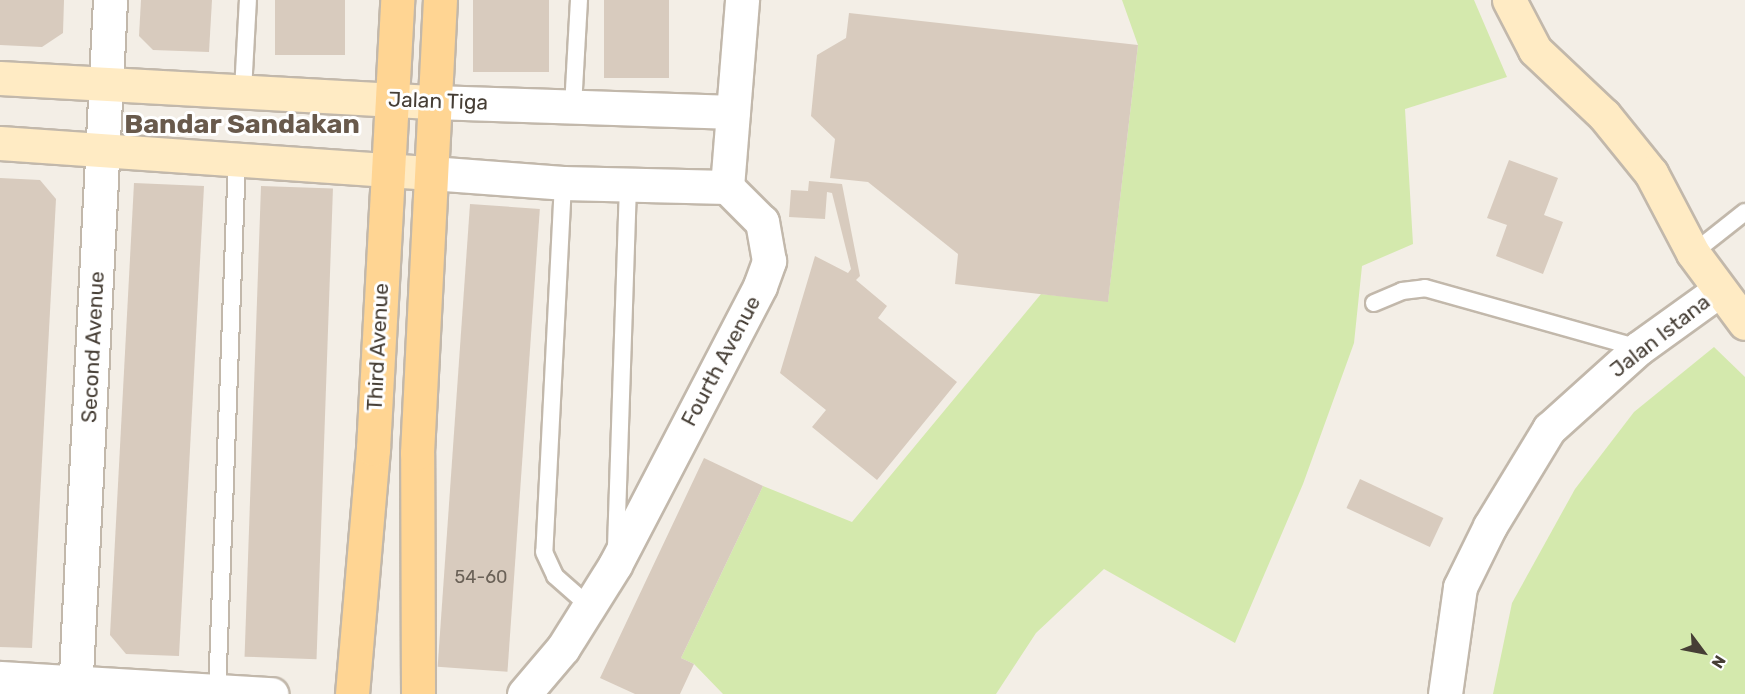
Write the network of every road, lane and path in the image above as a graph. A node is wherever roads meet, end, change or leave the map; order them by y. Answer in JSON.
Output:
{"nodes":[{"id":1,"x":110,"y":0,"type":"edge"},
{"id":2,"x":248,"y":0,"type":"edge"},
{"id":3,"x":397,"y":0,"type":"edge"},
{"id":4,"x":440,"y":0,"type":"edge"},
{"id":5,"x":579,"y":0,"type":"edge"},
{"id":6,"x":742,"y":0,"type":"edge"},
{"id":7,"x":1509,"y":0,"type":"edge"},
{"id":8,"x":0,"y":78,"type":"edge"},
{"id":9,"x":106,"y":84,"type":"junction"},
{"id":10,"x":243,"y":91,"type":"junction"},
{"id":11,"x":391,"y":99,"type":"junction"},
{"id":12,"x":435,"y":102,"type":"junction"},
{"id":13,"x":573,"y":106,"type":"junction"},
{"id":14,"x":733,"y":112,"type":"junction"},
{"id":15,"x":0,"y":143,"type":"edge"},
{"id":16,"x":103,"y":150,"type":"junction"},
{"id":17,"x":237,"y":159,"type":"junction"},
{"id":18,"x":388,"y":170,"type":"junction"},
{"id":19,"x":431,"y":173,"type":"junction"},
{"id":20,"x":628,"y":182,"type":"junction"},
{"id":21,"x":563,"y":183,"type":"junction"},
{"id":22,"x":727,"y":187,"type":"junction"},
{"id":23,"x":1745,"y":212,"type":"edge"},
{"id":24,"x":1694,"y":253,"type":"junction"},
{"id":25,"x":1718,"y":291,"type":"junction"},
{"id":26,"x":1374,"y":303,"type":"dead end"},
{"id":27,"x":1745,"y":323,"type":"edge"},
{"id":28,"x":1639,"y":348,"type":"junction"},
{"id":29,"x":615,"y":565,"type":"junction"},
{"id":30,"x":589,"y":606,"type":"junction"},
{"id":31,"x":0,"y":678,"type":"edge"},
{"id":32,"x":75,"y":688,"type":"edge"},
{"id":33,"x":217,"y":692,"type":"edge"},
{"id":34,"x":272,"y":694,"type":"edge"},
{"id":35,"x":352,"y":694,"type":"edge"},
{"id":36,"x":418,"y":694,"type":"edge"},
{"id":37,"x":524,"y":694,"type":"edge"},
{"id":38,"x":1445,"y":694,"type":"edge"}],
"edges":[{"from":1,"to":9,"type":"street","name":"Second Avenue"},
{"from":2,"to":10,"type":"lane"},
{"from":3,"to":11,"type":"main road","name":"Third Avenue"},
{"from":4,"to":12,"type":"main road"},
{"from":5,"to":13,"type":"lane"},
{"from":6,"to":14,"type":"street"},
{"from":7,"to":24,"type":"street","name":"Jalan Istana"},
{"from":8,"to":9,"type":"street","name":"Jalan Tiga"},
{"from":9,"to":10,"type":"street","name":"Jalan Tiga"},
{"from":9,"to":16,"type":"street","name":"Second Avenue"},
{"from":10,"to":11,"type":"street","name":"Jalan Tiga"},
{"from":11,"to":12,"type":"street","name":"Jalan Tiga"},
{"from":11,"to":18,"type":"main road","name":"Third Avenue"},
{"from":12,"to":13,"type":"street","name":"Jalan Tiga"},
{"from":12,"to":19,"type":"main road"},
{"from":13,"to":14,"type":"street","name":"Jalan Tiga"},
{"from":14,"to":22,"type":"street"},
{"from":15,"to":16,"type":"street"},
{"from":16,"to":17,"type":"street"},
{"from":16,"to":32,"type":"street","name":"Second Avenue"},
{"from":17,"to":18,"type":"street"},
{"from":17,"to":33,"type":"lane"},
{"from":18,"to":19,"type":"street"},
{"from":18,"to":35,"type":"main road","name":"Third Avenue"},
{"from":19,"to":21,"type":"street"},
{"from":19,"to":36,"type":"main road"},
{"from":20,"to":21,"type":"street"},
{"from":20,"to":22,"type":"street"},
{"from":20,"to":29,"type":"lane"},
{"from":21,"to":30,"type":"lane"},
{"from":22,"to":29,"type":"street","name":"Fourth Avenue"},
{"from":23,"to":24,"type":"lane"},
{"from":24,"to":25,"type":"street","name":"Jalan Istana"},
{"from":25,"to":27,"type":"street"},
{"from":25,"to":28,"type":"street","name":"Jalan Istana"},
{"from":26,"to":28,"type":"lane"},
{"from":28,"to":38,"type":"street","name":"Jalan Istana"},
{"from":29,"to":30,"type":"street","name":"Fourth Avenue"},
{"from":30,"to":37,"type":"street","name":"Fourth Avenue"},
{"from":31,"to":32,"type":"street"},
{"from":32,"to":33,"type":"street"},
{"from":33,"to":34,"type":"street"}]}
